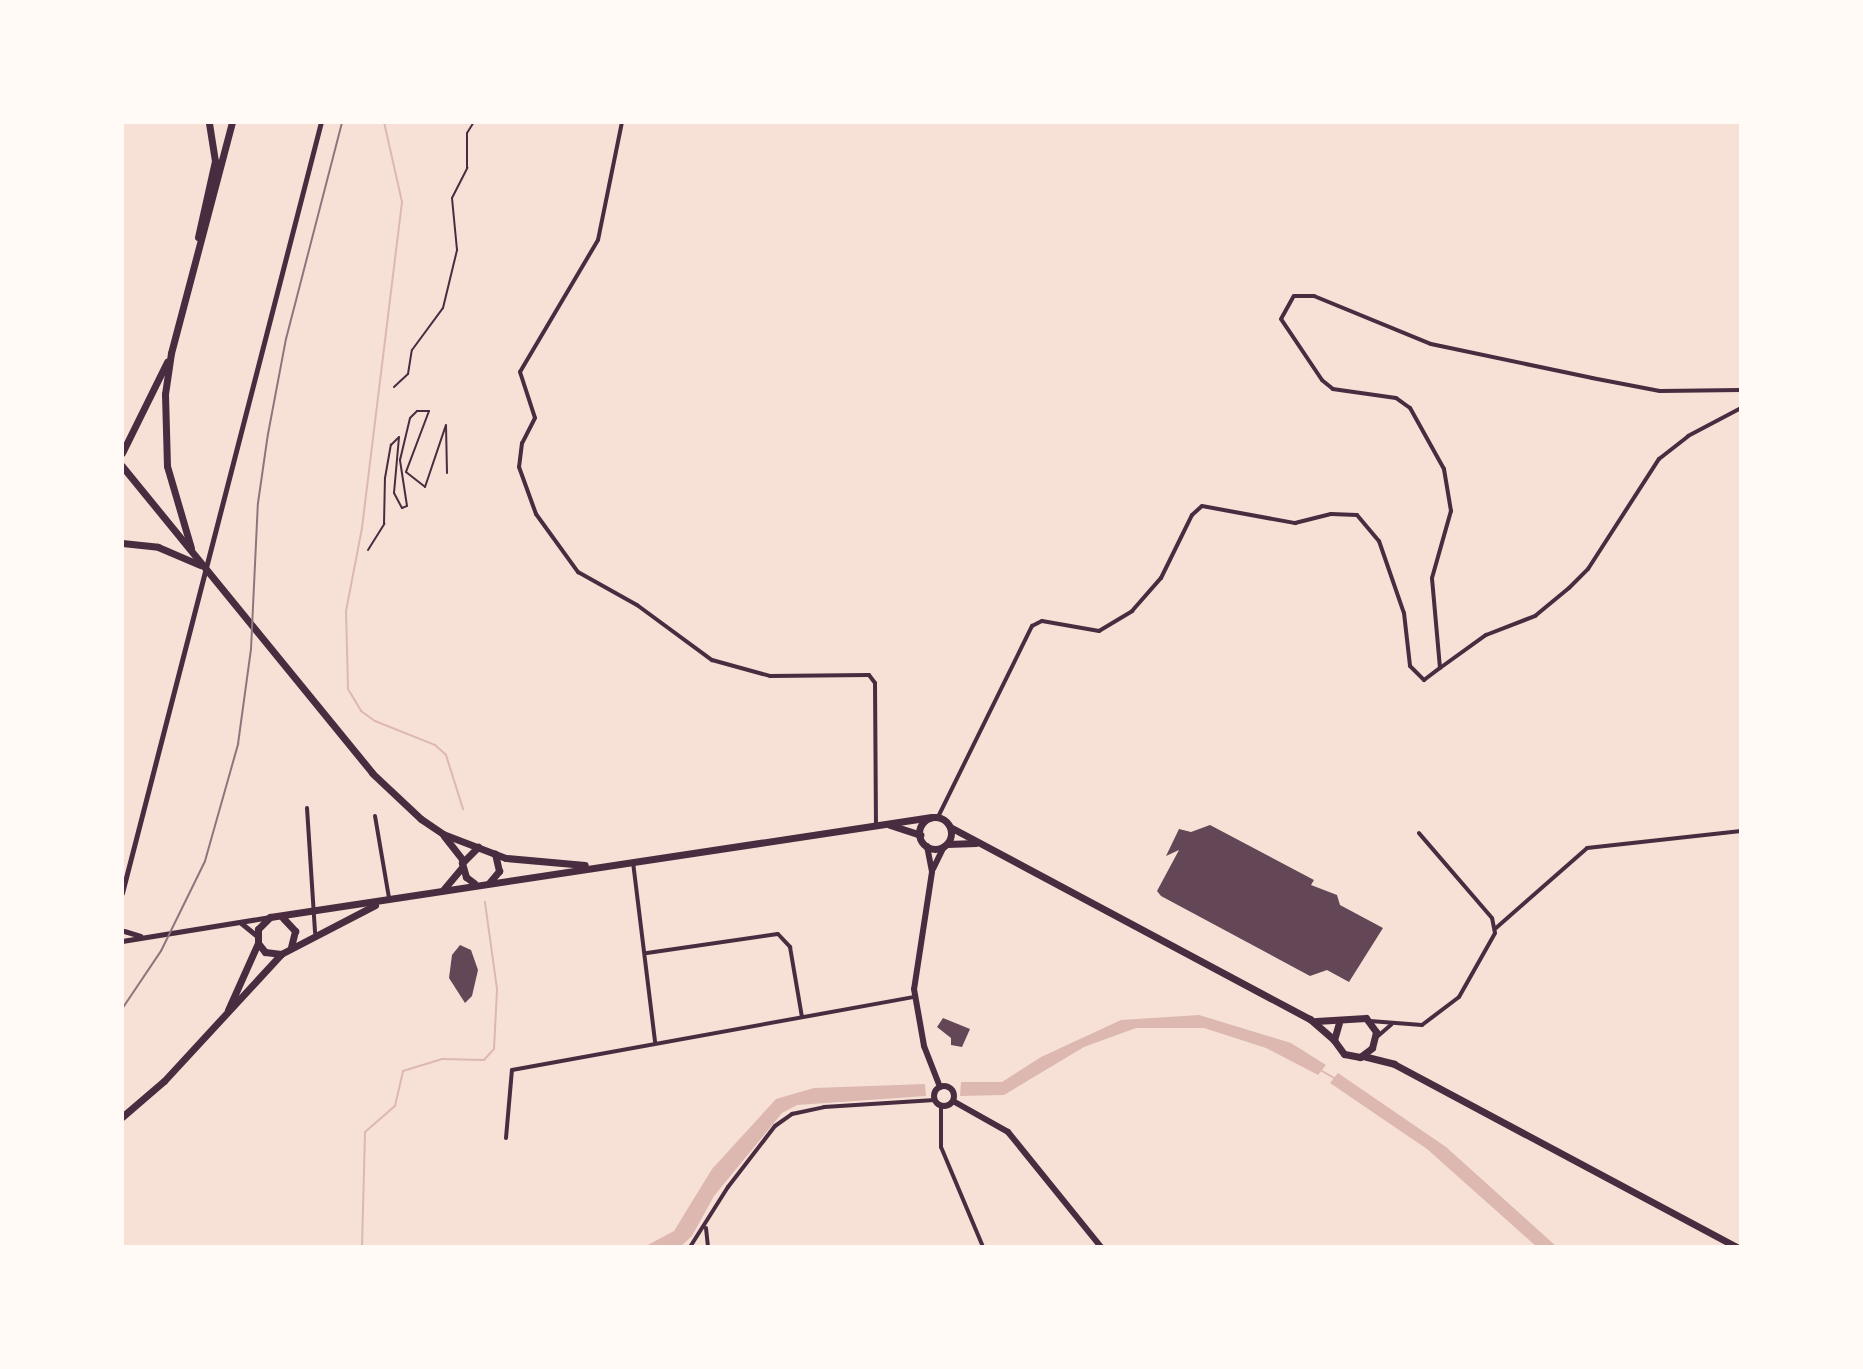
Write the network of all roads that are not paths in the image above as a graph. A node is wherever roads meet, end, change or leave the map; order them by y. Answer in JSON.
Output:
{"nodes":[{"id":1,"x":209,"y":122,"type":"edge"},
{"id":2,"x":232,"y":122,"type":"edge"},
{"id":3,"x":321,"y":122,"type":"edge"},
{"id":4,"x":622,"y":122,"type":"edge"},
{"id":5,"x":195,"y":263,"type":"junction"},
{"id":6,"x":171,"y":353,"type":"junction"},
{"id":7,"x":1741,"y":390,"type":"edge"},
{"id":8,"x":1741,"y":408,"type":"edge"},
{"id":9,"x":122,"y":453,"type":"edge"},
{"id":10,"x":122,"y":466,"type":"edge"},
{"id":11,"x":122,"y":543,"type":"edge"},
{"id":12,"x":192,"y":557,"type":"junction"},
{"id":13,"x":1440,"y":668,"type":"junction"},
{"id":14,"x":307,"y":808,"type":"dead end"},
{"id":15,"x":375,"y":816,"type":"dead end"},
{"id":16,"x":934,"y":817,"type":"junction"},
{"id":17,"x":876,"y":824,"type":"junction"},
{"id":18,"x":950,"y":827,"type":"junction"},
{"id":19,"x":1741,"y":831,"type":"edge"},
{"id":20,"x":1419,"y":833,"type":"dead end"},
{"id":21,"x":443,"y":834,"type":"junction"},
{"id":22,"x":920,"y":835,"type":"junction"},
{"id":23,"x":982,"y":843,"type":"junction"},
{"id":24,"x":946,"y":845,"type":"junction"},
{"id":25,"x":927,"y":846,"type":"junction"},
{"id":26,"x":478,"y":847,"type":"junction"},
{"id":27,"x":495,"y":853,"type":"junction"},
{"id":28,"x":633,"y":860,"type":"junction"},
{"id":29,"x":462,"y":864,"type":"junction"},
{"id":30,"x":598,"y":866,"type":"junction"},
{"id":31,"x":932,"y":872,"type":"junction"},
{"id":32,"x":475,"y":884,"type":"junction"},
{"id":33,"x":487,"y":884,"type":"junction"},
{"id":34,"x":441,"y":891,"type":"junction"},
{"id":35,"x":122,"y":893,"type":"edge"},
{"id":36,"x":385,"y":901,"type":"junction"},
{"id":37,"x":315,"y":911,"type":"junction"},
{"id":38,"x":270,"y":917,"type":"junction"},
{"id":39,"x":283,"y":918,"type":"junction"},
{"id":40,"x":240,"y":923,"type":"junction"},
{"id":41,"x":1496,"y":928,"type":"junction"},
{"id":42,"x":123,"y":929,"type":"edge"},
{"id":43,"x":315,"y":933,"type":"junction"},
{"id":44,"x":145,"y":937,"type":"junction"},
{"id":45,"x":257,"y":939,"type":"junction"},
{"id":46,"x":122,"y":940,"type":"edge"},
{"id":47,"x":290,"y":948,"type":"junction"},
{"id":48,"x":647,"y":953,"type":"junction"},
{"id":49,"x":281,"y":954,"type":"junction"},
{"id":50,"x":246,"y":975,"type":"junction"},
{"id":51,"x":250,"y":989,"type":"junction"},
{"id":52,"x":915,"y":997,"type":"junction"},
{"id":53,"x":227,"y":1013,"type":"junction"},
{"id":54,"x":802,"y":1017,"type":"junction"},
{"id":55,"x":1310,"y":1019,"type":"junction"},
{"id":56,"x":1370,"y":1021,"type":"junction"},
{"id":57,"x":1339,"y":1023,"type":"junction"},
{"id":58,"x":1394,"y":1023,"type":"junction"},
{"id":59,"x":1334,"y":1040,"type":"junction"},
{"id":60,"x":1376,"y":1040,"type":"junction"},
{"id":61,"x":655,"y":1042,"type":"junction"},
{"id":62,"x":1363,"y":1056,"type":"junction"},
{"id":63,"x":1394,"y":1064,"type":"junction"},
{"id":64,"x":940,"y":1087,"type":"junction"},
{"id":65,"x":953,"y":1101,"type":"junction"},
{"id":66,"x":938,"y":1103,"type":"junction"},
{"id":67,"x":122,"y":1117,"type":"edge"},
{"id":68,"x":506,"y":1138,"type":"dead end"},
{"id":69,"x":706,"y":1228,"type":"junction"},
{"id":70,"x":690,"y":1247,"type":"edge"},
{"id":71,"x":708,"y":1247,"type":"edge"},
{"id":72,"x":983,"y":1247,"type":"edge"},
{"id":73,"x":1101,"y":1247,"type":"edge"},
{"id":74,"x":1737,"y":1247,"type":"edge"}],
"edges":[{"from":1,"to":5,"type":"main road"},
{"from":2,"to":5,"type":"main road"},
{"from":3,"to":35,"type":"street"},
{"from":4,"to":17,"type":"street"},
{"from":5,"to":6,"type":"main road"},
{"from":6,"to":9,"type":"main road"},
{"from":6,"to":12,"type":"main road"},
{"from":7,"to":13,"type":"street"},
{"from":8,"to":13,"type":"street"},
{"from":10,"to":12,"type":"main road"},
{"from":11,"to":12,"type":"main road"},
{"from":12,"to":21,"type":"main road"},
{"from":13,"to":16,"type":"street"},
{"from":14,"to":37,"type":"street"},
{"from":15,"to":36,"type":"street"},
{"from":16,"to":17,"type":"main road"},
{"from":16,"to":18,"type":"main road"},
{"from":16,"to":22,"type":"main road"},
{"from":17,"to":22,"type":"main road"},
{"from":17,"to":28,"type":"main road"},
{"from":18,"to":23,"type":"main road"},
{"from":18,"to":24,"type":"main road"},
{"from":19,"to":41,"type":"street"},
{"from":20,"to":41,"type":"street"},
{"from":21,"to":26,"type":"main road"},
{"from":21,"to":29,"type":"main road"},
{"from":22,"to":25,"type":"main road"},
{"from":23,"to":24,"type":"main road"},
{"from":23,"to":55,"type":"main road"},
{"from":24,"to":25,"type":"main road"},
{"from":24,"to":31,"type":"main road"},
{"from":25,"to":31,"type":"main road"},
{"from":26,"to":27,"type":"main road"},
{"from":26,"to":29,"type":"main road"},
{"from":27,"to":30,"type":"main road"},
{"from":27,"to":33,"type":"main road"},
{"from":28,"to":30,"type":"main road"},
{"from":28,"to":48,"type":"street"},
{"from":29,"to":32,"type":"main road"},
{"from":29,"to":34,"type":"main road"},
{"from":30,"to":33,"type":"main road"},
{"from":31,"to":52,"type":"main road"},
{"from":32,"to":33,"type":"main road"},
{"from":32,"to":34,"type":"main road"},
{"from":34,"to":36,"type":"main road"},
{"from":36,"to":37,"type":"main road"},
{"from":36,"to":43,"type":"main road"},
{"from":37,"to":39,"type":"main road"},
{"from":37,"to":43,"type":"street"},
{"from":38,"to":39,"type":"main road"},
{"from":38,"to":40,"type":"street"},
{"from":38,"to":45,"type":"main road"},
{"from":39,"to":47,"type":"main road"},
{"from":40,"to":44,"type":"street"},
{"from":40,"to":45,"type":"street"},
{"from":41,"to":58,"type":"street"},
{"from":42,"to":44,"type":"street"},
{"from":42,"to":46,"type":"street"},
{"from":43,"to":47,"type":"main road"},
{"from":44,"to":46,"type":"street"},
{"from":45,"to":49,"type":"main road"},
{"from":45,"to":50,"type":"main road"},
{"from":47,"to":49,"type":"main road"},
{"from":48,"to":54,"type":"street"},
{"from":48,"to":61,"type":"street"},
{"from":49,"to":51,"type":"main road"},
{"from":50,"to":51,"type":"street"},
{"from":50,"to":53,"type":"main road"},
{"from":51,"to":53,"type":"main road"},
{"from":52,"to":54,"type":"street"},
{"from":52,"to":64,"type":"main road"},
{"from":53,"to":67,"type":"main road"},
{"from":54,"to":61,"type":"street"},
{"from":55,"to":57,"type":"main road"},
{"from":55,"to":59,"type":"main road"},
{"from":56,"to":57,"type":"main road"},
{"from":56,"to":58,"type":"street"},
{"from":56,"to":60,"type":"main road"},
{"from":57,"to":59,"type":"main road"},
{"from":58,"to":60,"type":"street"},
{"from":59,"to":62,"type":"main road"},
{"from":60,"to":62,"type":"main road"},
{"from":60,"to":63,"type":"main road"},
{"from":61,"to":68,"type":"street"},
{"from":62,"to":63,"type":"main road"},
{"from":63,"to":74,"type":"main road"},
{"from":64,"to":65,"type":"main road"},
{"from":64,"to":66,"type":"main road"},
{"from":65,"to":66,"type":"main road"},
{"from":65,"to":73,"type":"main road"},
{"from":66,"to":69,"type":"street"},
{"from":66,"to":72,"type":"street"},
{"from":69,"to":70,"type":"street"},
{"from":69,"to":71,"type":"street"}]}
